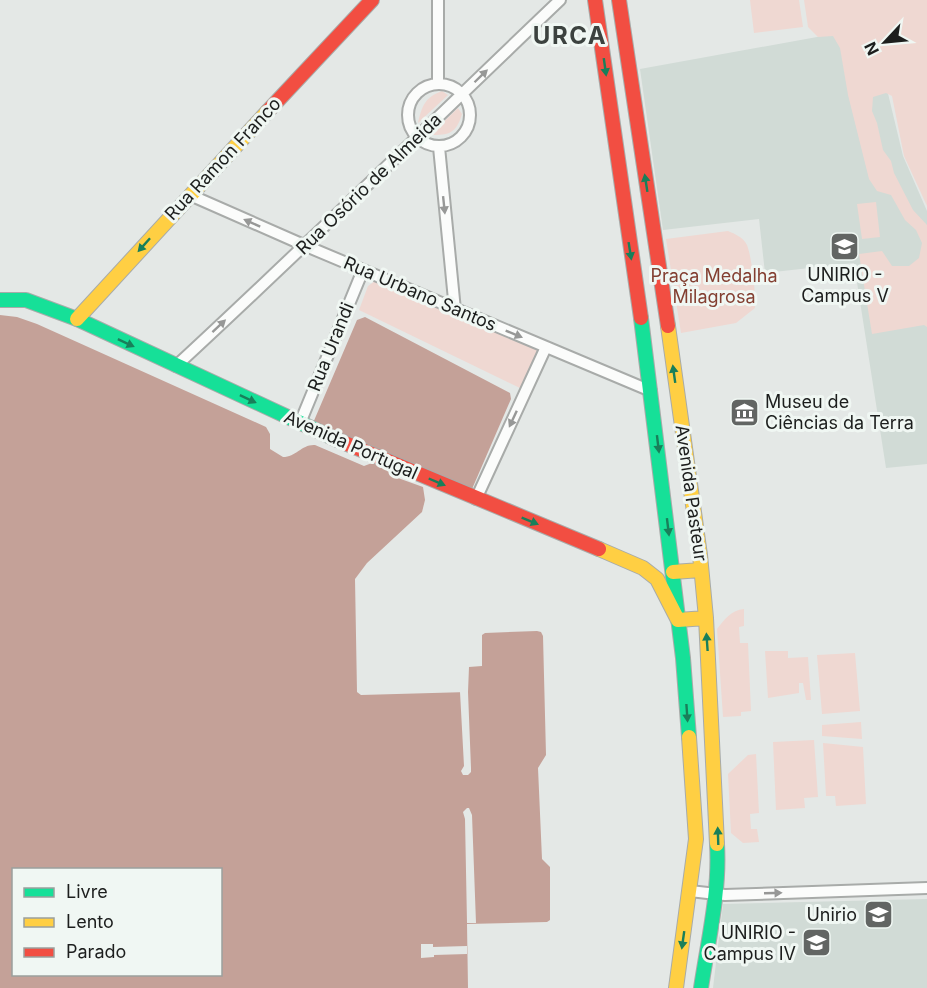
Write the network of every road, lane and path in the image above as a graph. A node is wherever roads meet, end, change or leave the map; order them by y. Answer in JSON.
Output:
{"nodes":[{"id":1,"x":372,"y":0,"type":"edge"},
{"id":2,"x":438,"y":0,"type":"edge"},
{"id":3,"x":560,"y":0,"type":"edge"},
{"id":4,"x":595,"y":0,"type":"edge"},
{"id":5,"x":619,"y":0,"type":"edge"},
{"id":6,"x":438,"y":83,"type":"junction"},
{"id":7,"x":632,"y":89,"type":"junction"},
{"id":8,"x":609,"y":93,"type":"junction"},
{"id":9,"x":462,"y":94,"type":"junction"},
{"id":10,"x":416,"y":137,"type":"junction"},
{"id":11,"x":439,"y":147,"type":"junction"},
{"id":12,"x":190,"y":195,"type":"junction"},
{"id":13,"x":306,"y":246,"type":"junction"},
{"id":14,"x":363,"y":270,"type":"junction"},
{"id":15,"x":0,"y":289,"type":"edge"},
{"id":16,"x":0,"y":300,"type":"edge"},
{"id":17,"x":26,"y":300,"type":"junction"},
{"id":18,"x":455,"y":310,"type":"junction"},
{"id":19,"x":77,"y":319,"type":"junction"},
{"id":20,"x":546,"y":347,"type":"junction"},
{"id":21,"x":176,"y":366,"type":"junction"},
{"id":22,"x":651,"y":391,"type":"junction"},
{"id":23,"x":303,"y":425,"type":"junction"},
{"id":24,"x":472,"y":497,"type":"junction"},
{"id":25,"x":701,"y":570,"type":"junction"},
{"id":26,"x":673,"y":572,"type":"junction"},
{"id":27,"x":706,"y":618,"type":"junction"},
{"id":28,"x":678,"y":620,"type":"junction"},
{"id":29,"x":927,"y":888,"type":"edge"},
{"id":30,"x":690,"y":891,"type":"junction"},
{"id":31,"x":715,"y":895,"type":"junction"},
{"id":32,"x":676,"y":988,"type":"edge"},
{"id":33,"x":701,"y":988,"type":"edge"}],
"edges":[{"from":1,"to":12,"type":"street","name":"Rua Ramon Franco"},
{"from":2,"to":6,"type":"street"},
{"from":9,"to":3,"type":"street","name":"Rua Osório de Almeida","one_way":true},
{"from":4,"to":8,"type":"street","name":"Avenida Pasteur","one_way":true},
{"from":5,"to":7,"type":"street","name":"Avenida Pasteur"},
{"from":6,"to":9,"type":"street"},
{"from":6,"to":10,"type":"street"},
{"from":7,"to":8,"type":"street"},
{"from":25,"to":7,"type":"street","name":"Avenida Pasteur","one_way":true},
{"from":8,"to":22,"type":"street","name":"Avenida Pasteur","one_way":true},
{"from":9,"to":10,"type":"street","name":"Rua Osório de Almeida"},
{"from":9,"to":11,"type":"street"},
{"from":10,"to":11,"type":"street"},
{"from":10,"to":13,"type":"street","name":"Rua Osório de Almeida"},
{"from":11,"to":18,"type":"street","one_way":true},
{"from":13,"to":12,"type":"street","name":"Rua Urbano Santos","one_way":true},
{"from":12,"to":19,"type":"street","name":"Rua Ramon Franco","one_way":true},
{"from":13,"to":14,"type":"street","name":"Rua Urbano Santos"},
{"from":21,"to":13,"type":"street","name":"Rua Osório de Almeida","one_way":true},
{"from":14,"to":18,"type":"street","name":"Rua Urbano Santos"},
{"from":14,"to":23,"type":"street","name":"Rua Urandi"},
{"from":15,"to":17,"type":"street"},
{"from":16,"to":17,"type":"street","name":"Avenida Portugal"},
{"from":17,"to":19,"type":"street","name":"Avenida Portugal"},
{"from":18,"to":20,"type":"street","name":"Rua Urbano Santos","one_way":true},
{"from":19,"to":21,"type":"street","name":"Avenida Portugal","one_way":true},
{"from":20,"to":22,"type":"street","name":"Rua Urbano Santos"},
{"from":20,"to":24,"type":"street","one_way":true},
{"from":21,"to":23,"type":"street","name":"Avenida Portugal","one_way":true},
{"from":22,"to":26,"type":"street","name":"Avenida Pasteur","one_way":true},
{"from":23,"to":24,"type":"street","name":"Avenida Portugal","one_way":true},
{"from":24,"to":28,"type":"street","name":"Avenida Portugal","one_way":true},
{"from":25,"to":26,"type":"street"},
{"from":25,"to":27,"type":"street","name":"Avenida Pasteur"},
{"from":26,"to":28,"type":"street","name":"Avenida Pasteur"},
{"from":27,"to":28,"type":"street"},
{"from":31,"to":27,"type":"street","name":"Avenida Pasteur","one_way":true},
{"from":28,"to":30,"type":"street","name":"Avenida Pasteur","one_way":true},
{"from":31,"to":29,"type":"street","one_way":true},
{"from":30,"to":31,"type":"street"},
{"from":30,"to":32,"type":"street","name":"Avenida Pasteur","one_way":true},
{"from":31,"to":33,"type":"street","name":"Avenida Pasteur"}]}
